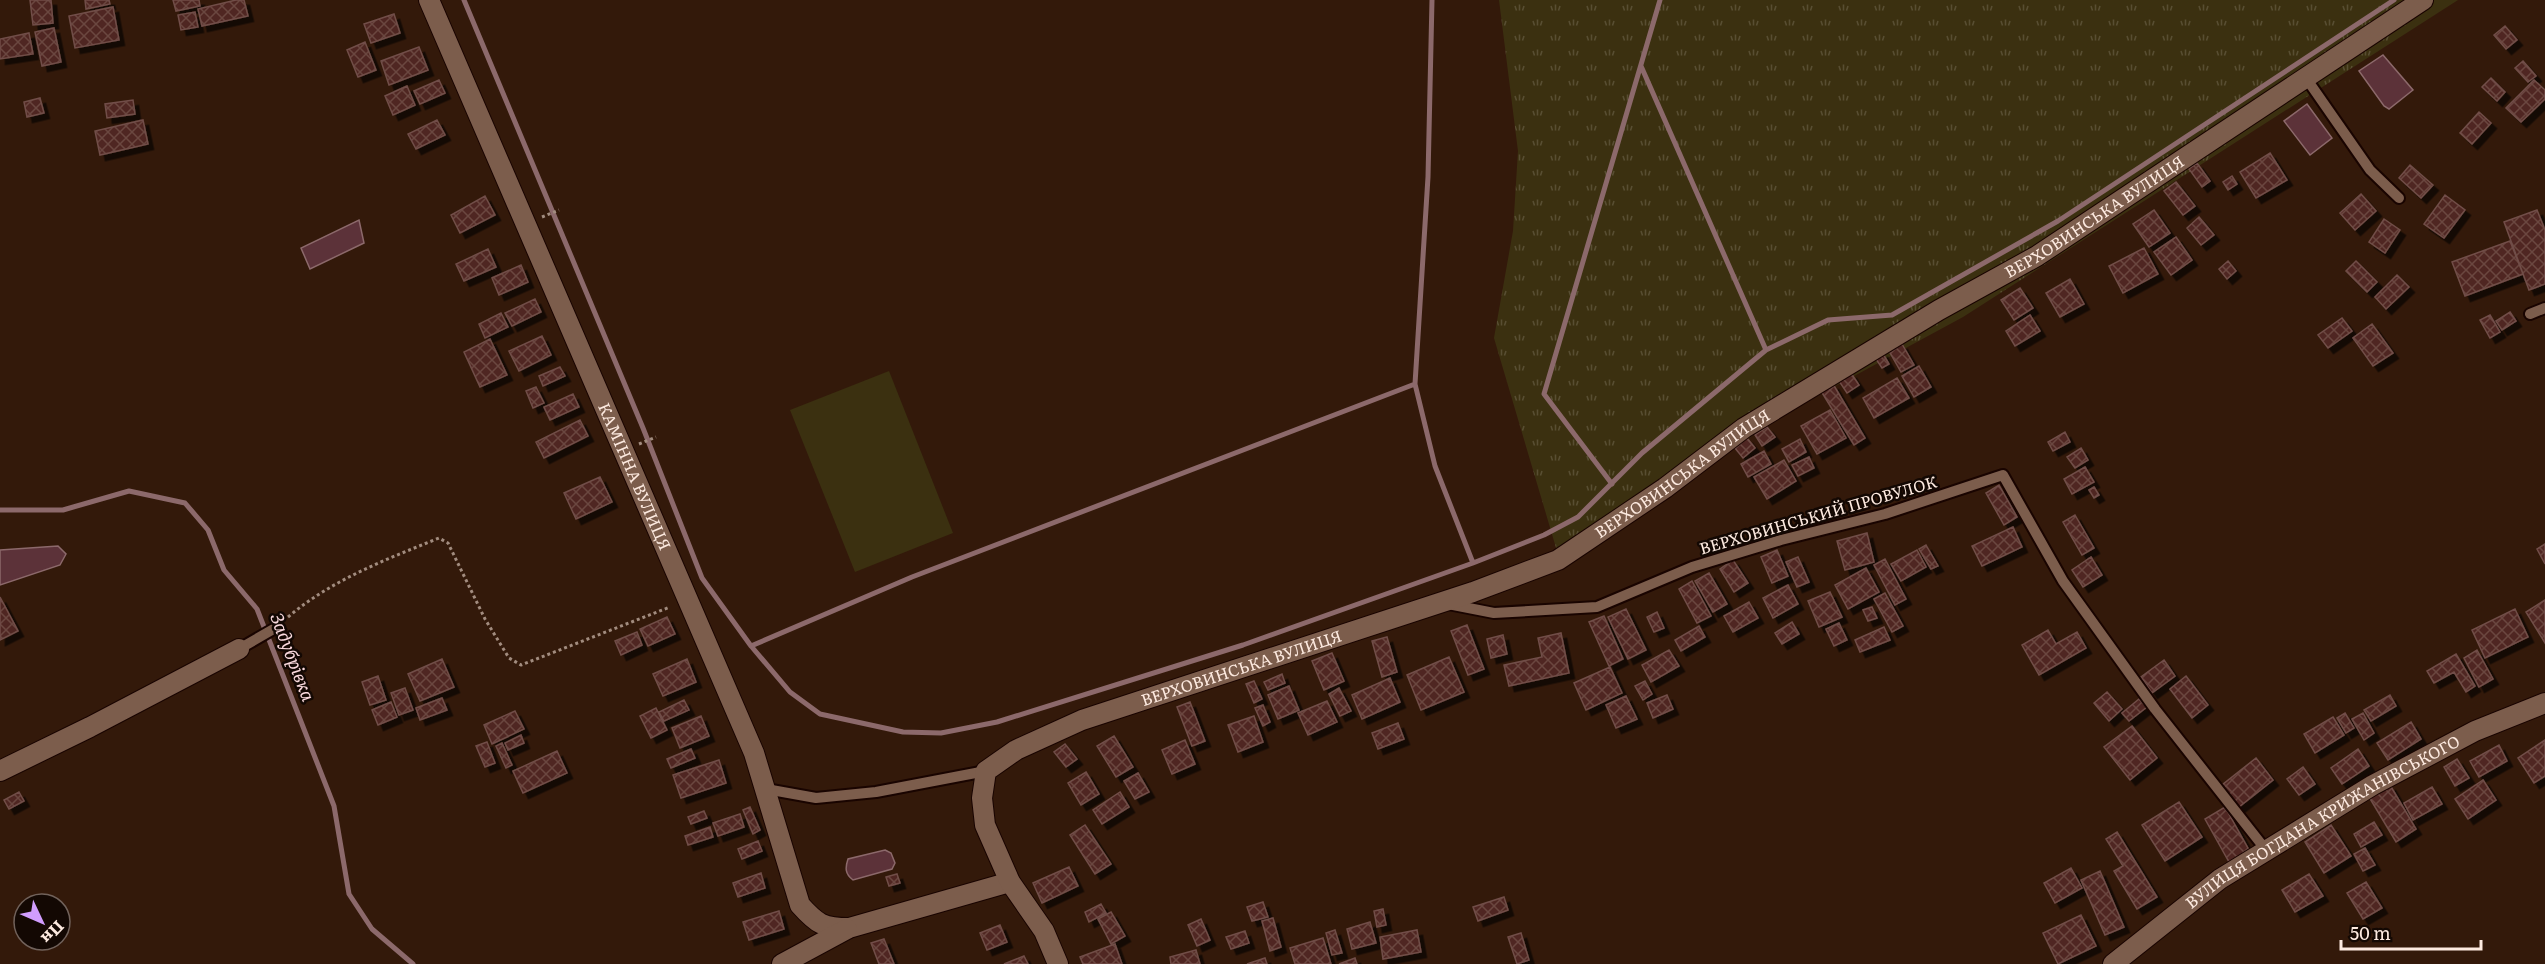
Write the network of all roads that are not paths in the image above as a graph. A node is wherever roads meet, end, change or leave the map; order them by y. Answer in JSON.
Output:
{"nodes":[{"id":1,"x":429,"y":0,"type":"edge"},
{"id":2,"x":2422,"y":0,"type":"edge"},
{"id":3,"x":2306,"y":78,"type":"junction"},
{"id":4,"x":2399,"y":198,"type":"dead end"},
{"id":5,"x":2545,"y":308,"type":"edge"},
{"id":6,"x":2530,"y":314,"type":"dead end"},
{"id":7,"x":1441,"y":602,"type":"junction"},
{"id":8,"x":277,"y":627,"type":"road end"},
{"id":9,"x":238,"y":650,"type":"joint"},
{"id":10,"x":2545,"y":703,"type":"edge"},
{"id":11,"x":0,"y":771,"type":"edge"},
{"id":12,"x":986,"y":771,"type":"junction"},
{"id":13,"x":766,"y":789,"type":"junction"},
{"id":14,"x":2266,"y":850,"type":"junction"},
{"id":15,"x":1010,"y":882,"type":"junction"},
{"id":16,"x":849,"y":928,"type":"junction"},
{"id":17,"x":782,"y":964,"type":"edge"},
{"id":18,"x":1058,"y":964,"type":"edge"},
{"id":19,"x":2113,"y":964,"type":"edge"}],
"edges":[{"from":1,"to":13,"type":"street","name":"КАМІННА ВУЛИЦЯ"},
{"from":2,"to":3,"type":"street","name":"ВЕРХОВИНСЬКА ВУЛИЦЯ"},
{"from":3,"to":4,"type":"lane"},
{"from":3,"to":7,"type":"street","name":"ВЕРХОВИНСЬКА ВУЛИЦЯ"},
{"from":5,"to":6,"type":"lane"},
{"from":7,"to":12,"type":"street","name":"ВЕРХОВИНСЬКА ВУЛИЦЯ"},
{"from":7,"to":14,"type":"lane","name":"ВЕРХОВИНСЬКИЙ ПРОВУЛОК"},
{"from":8,"to":9,"type":"lane"},
{"from":9,"to":11,"type":"street"},
{"from":10,"to":14,"type":"street","name":"ВУЛИЦЯ БОГДАНА КРИЖАНІВСЬКОГО"},
{"from":12,"to":13,"type":"lane"},
{"from":12,"to":15,"type":"street"},
{"from":13,"to":16,"type":"street","name":"КАМІННА ВУЛИЦЯ"},
{"from":14,"to":19,"type":"street","name":"ВУЛИЦЯ БОГДАНА КРИЖАНІВСЬКОГО"},
{"from":15,"to":16,"type":"street","name":"КАМІННА ВУЛИЦЯ"},
{"from":15,"to":18,"type":"street"},
{"from":16,"to":17,"type":"street","name":"КАМІННА ВУЛИЦЯ"}]}
